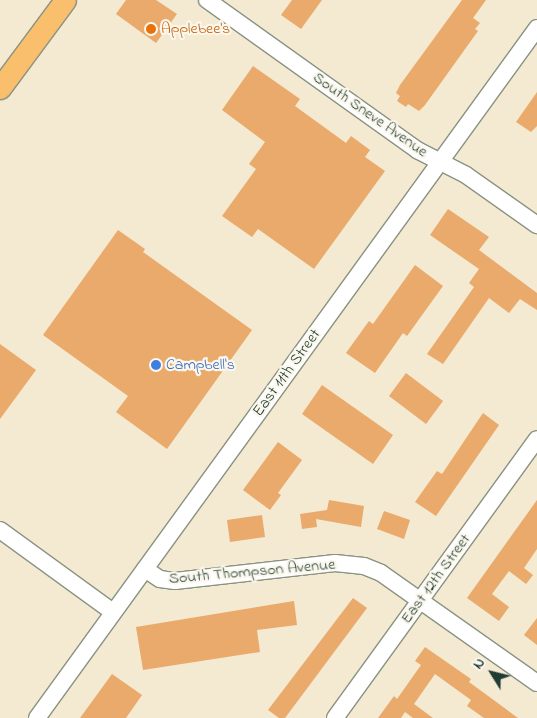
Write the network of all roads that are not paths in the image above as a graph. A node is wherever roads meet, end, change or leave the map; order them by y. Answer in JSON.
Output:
{"nodes":[{"id":1,"x":65,"y":0,"type":"edge"},
{"id":2,"x":207,"y":0,"type":"edge"},
{"id":3,"x":537,"y":28,"type":"edge"},
{"id":4,"x":0,"y":88,"type":"edge"},
{"id":5,"x":440,"y":162,"type":"junction"},
{"id":6,"x":537,"y":225,"type":"edge"},
{"id":7,"x":537,"y":438,"type":"edge"},
{"id":8,"x":0,"y":530,"type":"edge"},
{"id":9,"x":144,"y":569,"type":"junction"},
{"id":10,"x":421,"y":600,"type":"junction"},
{"id":11,"x":113,"y":612,"type":"junction"},
{"id":12,"x":537,"y":683,"type":"edge"},
{"id":13,"x":37,"y":718,"type":"edge"},
{"id":14,"x":335,"y":718,"type":"edge"}],
"edges":[{"from":1,"to":4,"type":"main road"},
{"from":2,"to":5,"type":"street","name":"South Sneve Avenue"},
{"from":3,"to":5,"type":"street","name":"East 11th Street"},
{"from":5,"to":6,"type":"street","name":"South Sneve Avenue"},
{"from":5,"to":9,"type":"street","name":"East 11th Street"},
{"from":7,"to":10,"type":"street","name":"East 12th Street"},
{"from":8,"to":11,"type":"street"},
{"from":9,"to":10,"type":"street","name":"South Thompson Avenue"},
{"from":9,"to":11,"type":"street","name":"East 11th Street"},
{"from":10,"to":12,"type":"street","name":"South Thompson Avenue"},
{"from":10,"to":14,"type":"street","name":"East 12th Street"},
{"from":11,"to":13,"type":"street","name":"East 11th Street"}]}
